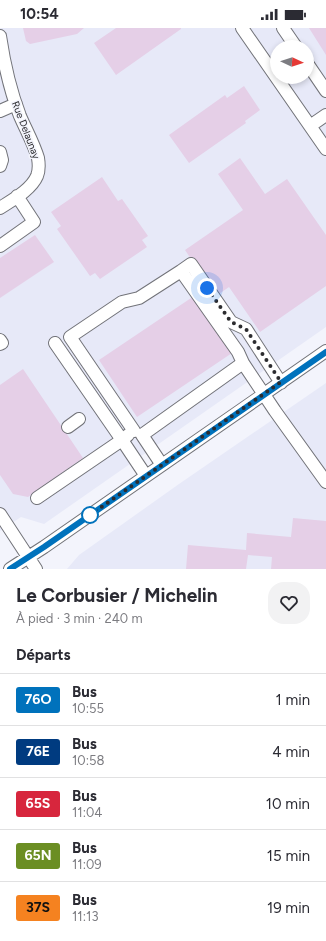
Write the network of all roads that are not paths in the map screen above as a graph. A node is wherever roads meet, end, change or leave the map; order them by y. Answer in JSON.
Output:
{"nodes":[{"id":1,"x":242,"y":28,"type":"edge"},
{"id":2,"x":283,"y":28,"type":"edge"},
{"id":3,"x":0,"y":36,"type":"edge"},
{"id":4,"x":0,"y":39,"type":"edge"},
{"id":5,"x":291,"y":40,"type":"edge"},
{"id":6,"x":314,"y":73,"type":"edge"},
{"id":7,"x":326,"y":91,"type":"edge"},
{"id":8,"x":16,"y":104,"type":"junction"},
{"id":9,"x":0,"y":111,"type":"edge"},
{"id":10,"x":326,"y":115,"type":"edge"},
{"id":11,"x":310,"y":126,"type":"junction"},
{"id":12,"x":324,"y":141,"type":"edge"},
{"id":13,"x":0,"y":152,"type":"edge"},
{"id":14,"x":0,"y":166,"type":"edge"},
{"id":15,"x":17,"y":196,"type":"junction"},
{"id":16,"x":0,"y":208,"type":"edge"},
{"id":17,"x":0,"y":246,"type":"edge"},
{"id":18,"x":181,"y":271,"type":"junction"},
{"id":19,"x":0,"y":340,"type":"edge"},
{"id":20,"x":55,"y":343,"type":"dead end"},
{"id":21,"x":0,"y":344,"type":"edge"},
{"id":22,"x":79,"y":350,"type":"junction"},
{"id":23,"x":326,"y":352,"type":"edge"},
{"id":24,"x":66,"y":359,"type":"junction"},
{"id":25,"x":243,"y":363,"type":"junction"},
{"id":26,"x":94,"y":372,"type":"junction"},
{"id":27,"x":82,"y":381,"type":"junction"},
{"id":28,"x":281,"y":382,"type":"junction"},
{"id":29,"x":264,"y":394,"type":"junction"},
{"id":30,"x":110,"y":396,"type":"junction"},
{"id":31,"x":99,"y":405,"type":"junction"},
{"id":32,"x":79,"y":419,"type":"dead end"},
{"id":33,"x":68,"y":427,"type":"dead end"},
{"id":34,"x":138,"y":433,"type":"junction"},
{"id":35,"x":122,"y":440,"type":"junction"},
{"id":36,"x":162,"y":465,"type":"junction"},
{"id":37,"x":146,"y":476,"type":"junction"},
{"id":38,"x":326,"y":482,"type":"edge"},
{"id":39,"x":37,"y":498,"type":"dead end"},
{"id":40,"x":0,"y":514,"type":"edge"},
{"id":41,"x":28,"y":557,"type":"junction"},
{"id":42,"x":10,"y":569,"type":"edge"},
{"id":43,"x":36,"y":569,"type":"edge"}],
"edges":[{"from":1,"to":11,"type":"street"},
{"from":2,"to":5,"type":"street"},
{"from":3,"to":4,"type":"street","name":"Rue Delaunay"},
{"from":4,"to":8,"type":"street","name":"Rue Delaunay"},
{"from":6,"to":7,"type":"street"},
{"from":8,"to":9,"type":"street"},
{"from":8,"to":15,"type":"street","name":"Rue Delaunay"},
{"from":10,"to":11,"type":"street"},
{"from":11,"to":12,"type":"street"},
{"from":13,"to":14,"type":"street"},
{"from":15,"to":16,"type":"street","name":"Rue Delaunay"},
{"from":15,"to":17,"type":"street"},
{"from":18,"to":22,"type":"street"},
{"from":18,"to":25,"type":"street"},
{"from":18,"to":28,"type":"street"},
{"from":19,"to":21,"type":"street"},
{"from":20,"to":24,"type":"street"},
{"from":22,"to":24,"type":"street"},
{"from":22,"to":26,"type":"street"},
{"from":23,"to":28,"type":"street"},
{"from":24,"to":27,"type":"street"},
{"from":25,"to":29,"type":"street"},
{"from":25,"to":34,"type":"street"},
{"from":26,"to":27,"type":"street"},
{"from":26,"to":30,"type":"street"},
{"from":27,"to":31,"type":"street"},
{"from":28,"to":29,"type":"street"},
{"from":29,"to":36,"type":"street"},
{"from":29,"to":38,"type":"street"},
{"from":30,"to":31,"type":"street"},
{"from":30,"to":34,"type":"street"},
{"from":31,"to":35,"type":"street"},
{"from":32,"to":33,"type":"street"},
{"from":34,"to":35,"type":"street"},
{"from":34,"to":36,"type":"street"},
{"from":35,"to":37,"type":"street"},
{"from":35,"to":39,"type":"street"},
{"from":36,"to":37,"type":"street"},
{"from":37,"to":41,"type":"street"},
{"from":40,"to":41,"type":"street"},
{"from":41,"to":42,"type":"street"},
{"from":41,"to":43,"type":"street"}]}
